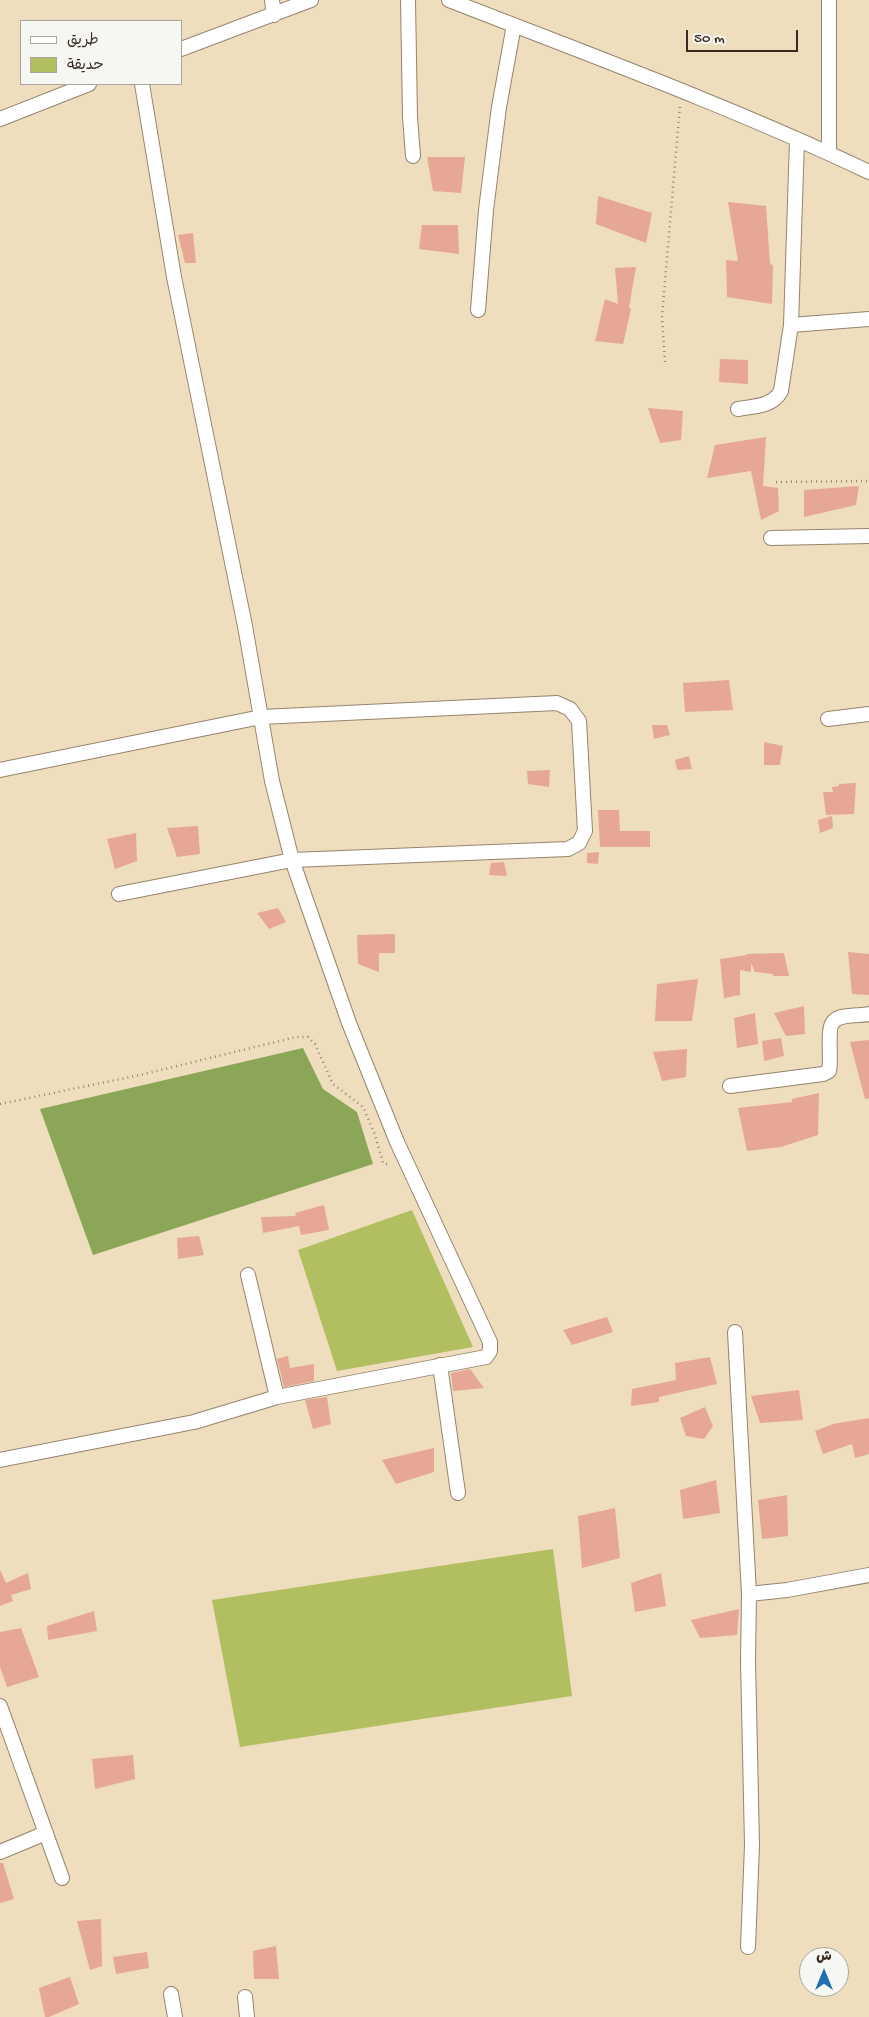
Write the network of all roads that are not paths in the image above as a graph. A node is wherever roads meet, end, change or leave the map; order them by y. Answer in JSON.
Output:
{"nodes":[{"id":1,"x":272,"y":0,"type":"edge"},
{"id":2,"x":310,"y":0,"type":"edge"},
{"id":3,"x":408,"y":0,"type":"edge"},
{"id":4,"x":448,"y":0,"type":"edge"},
{"id":5,"x":829,"y":0,"type":"edge"},
{"id":6,"x":274,"y":15,"type":"junction"},
{"id":7,"x":514,"y":25,"type":"junction"},
{"id":8,"x":182,"y":49,"type":"edge"},
{"id":9,"x":86,"y":85,"type":"edge"},
{"id":10,"x":142,"y":85,"type":"edge"},
{"id":11,"x":0,"y":119,"type":"edge"},
{"id":12,"x":797,"y":139,"type":"junction"},
{"id":13,"x":829,"y":153,"type":"junction"},
{"id":14,"x":413,"y":156,"type":"dead end"},
{"id":15,"x":869,"y":172,"type":"edge"},
{"id":16,"x":478,"y":310,"type":"dead end"},
{"id":17,"x":869,"y":320,"type":"edge"},
{"id":18,"x":791,"y":325,"type":"junction"},
{"id":19,"x":738,"y":409,"type":"dead end"},
{"id":20,"x":869,"y":536,"type":"edge"},
{"id":21,"x":771,"y":538,"type":"dead end"},
{"id":22,"x":869,"y":714,"type":"edge"},
{"id":23,"x":261,"y":717,"type":"junction"},
{"id":24,"x":828,"y":719,"type":"dead end"},
{"id":25,"x":0,"y":770,"type":"edge"},
{"id":26,"x":292,"y":860,"type":"junction"},
{"id":27,"x":119,"y":894,"type":"dead end"},
{"id":28,"x":869,"y":1014,"type":"edge"},
{"id":29,"x":730,"y":1086,"type":"dead end"},
{"id":30,"x":248,"y":1274,"type":"dead end"},
{"id":31,"x":735,"y":1332,"type":"dead end"},
{"id":32,"x":440,"y":1365,"type":"junction"},
{"id":33,"x":277,"y":1397,"type":"junction"},
{"id":34,"x":0,"y":1460,"type":"edge"},
{"id":35,"x":458,"y":1492,"type":"dead end"},
{"id":36,"x":869,"y":1575,"type":"edge"},
{"id":37,"x":750,"y":1594,"type":"junction"},
{"id":38,"x":0,"y":1706,"type":"edge"},
{"id":39,"x":46,"y":1833,"type":"junction"},
{"id":40,"x":0,"y":1852,"type":"edge"},
{"id":41,"x":62,"y":1878,"type":"dead end"},
{"id":42,"x":748,"y":1947,"type":"dead end"},
{"id":43,"x":171,"y":1994,"type":"dead end"},
{"id":44,"x":245,"y":1996,"type":"dead end"},
{"id":45,"x":174,"y":2017,"type":"edge"},
{"id":46,"x":247,"y":2017,"type":"edge"}],
"edges":[{"from":1,"to":6,"type":"street"},
{"from":2,"to":6,"type":"street"},
{"from":3,"to":14,"type":"street"},
{"from":4,"to":7,"type":"street"},
{"from":5,"to":13,"type":"street"},
{"from":6,"to":8,"type":"street"},
{"from":7,"to":12,"type":"street"},
{"from":7,"to":16,"type":"street"},
{"from":9,"to":11,"type":"street"},
{"from":10,"to":23,"type":"street"},
{"from":12,"to":13,"type":"street"},
{"from":12,"to":18,"type":"street"},
{"from":13,"to":15,"type":"street"},
{"from":17,"to":18,"type":"street"},
{"from":18,"to":19,"type":"street"},
{"from":20,"to":21,"type":"street"},
{"from":22,"to":24,"type":"street"},
{"from":23,"to":25,"type":"street"},
{"from":23,"to":26,"type":"street"},
{"from":23,"to":26,"type":"street"},
{"from":26,"to":27,"type":"street"},
{"from":26,"to":32,"type":"street"},
{"from":28,"to":29,"type":"street"},
{"from":30,"to":33,"type":"street"},
{"from":31,"to":37,"type":"street"},
{"from":32,"to":33,"type":"street"},
{"from":32,"to":35,"type":"street"},
{"from":33,"to":34,"type":"street"},
{"from":36,"to":37,"type":"street"},
{"from":37,"to":42,"type":"street"},
{"from":38,"to":39,"type":"street"},
{"from":39,"to":40,"type":"street"},
{"from":39,"to":41,"type":"street"},
{"from":43,"to":45,"type":"street"},
{"from":44,"to":46,"type":"street"}]}
